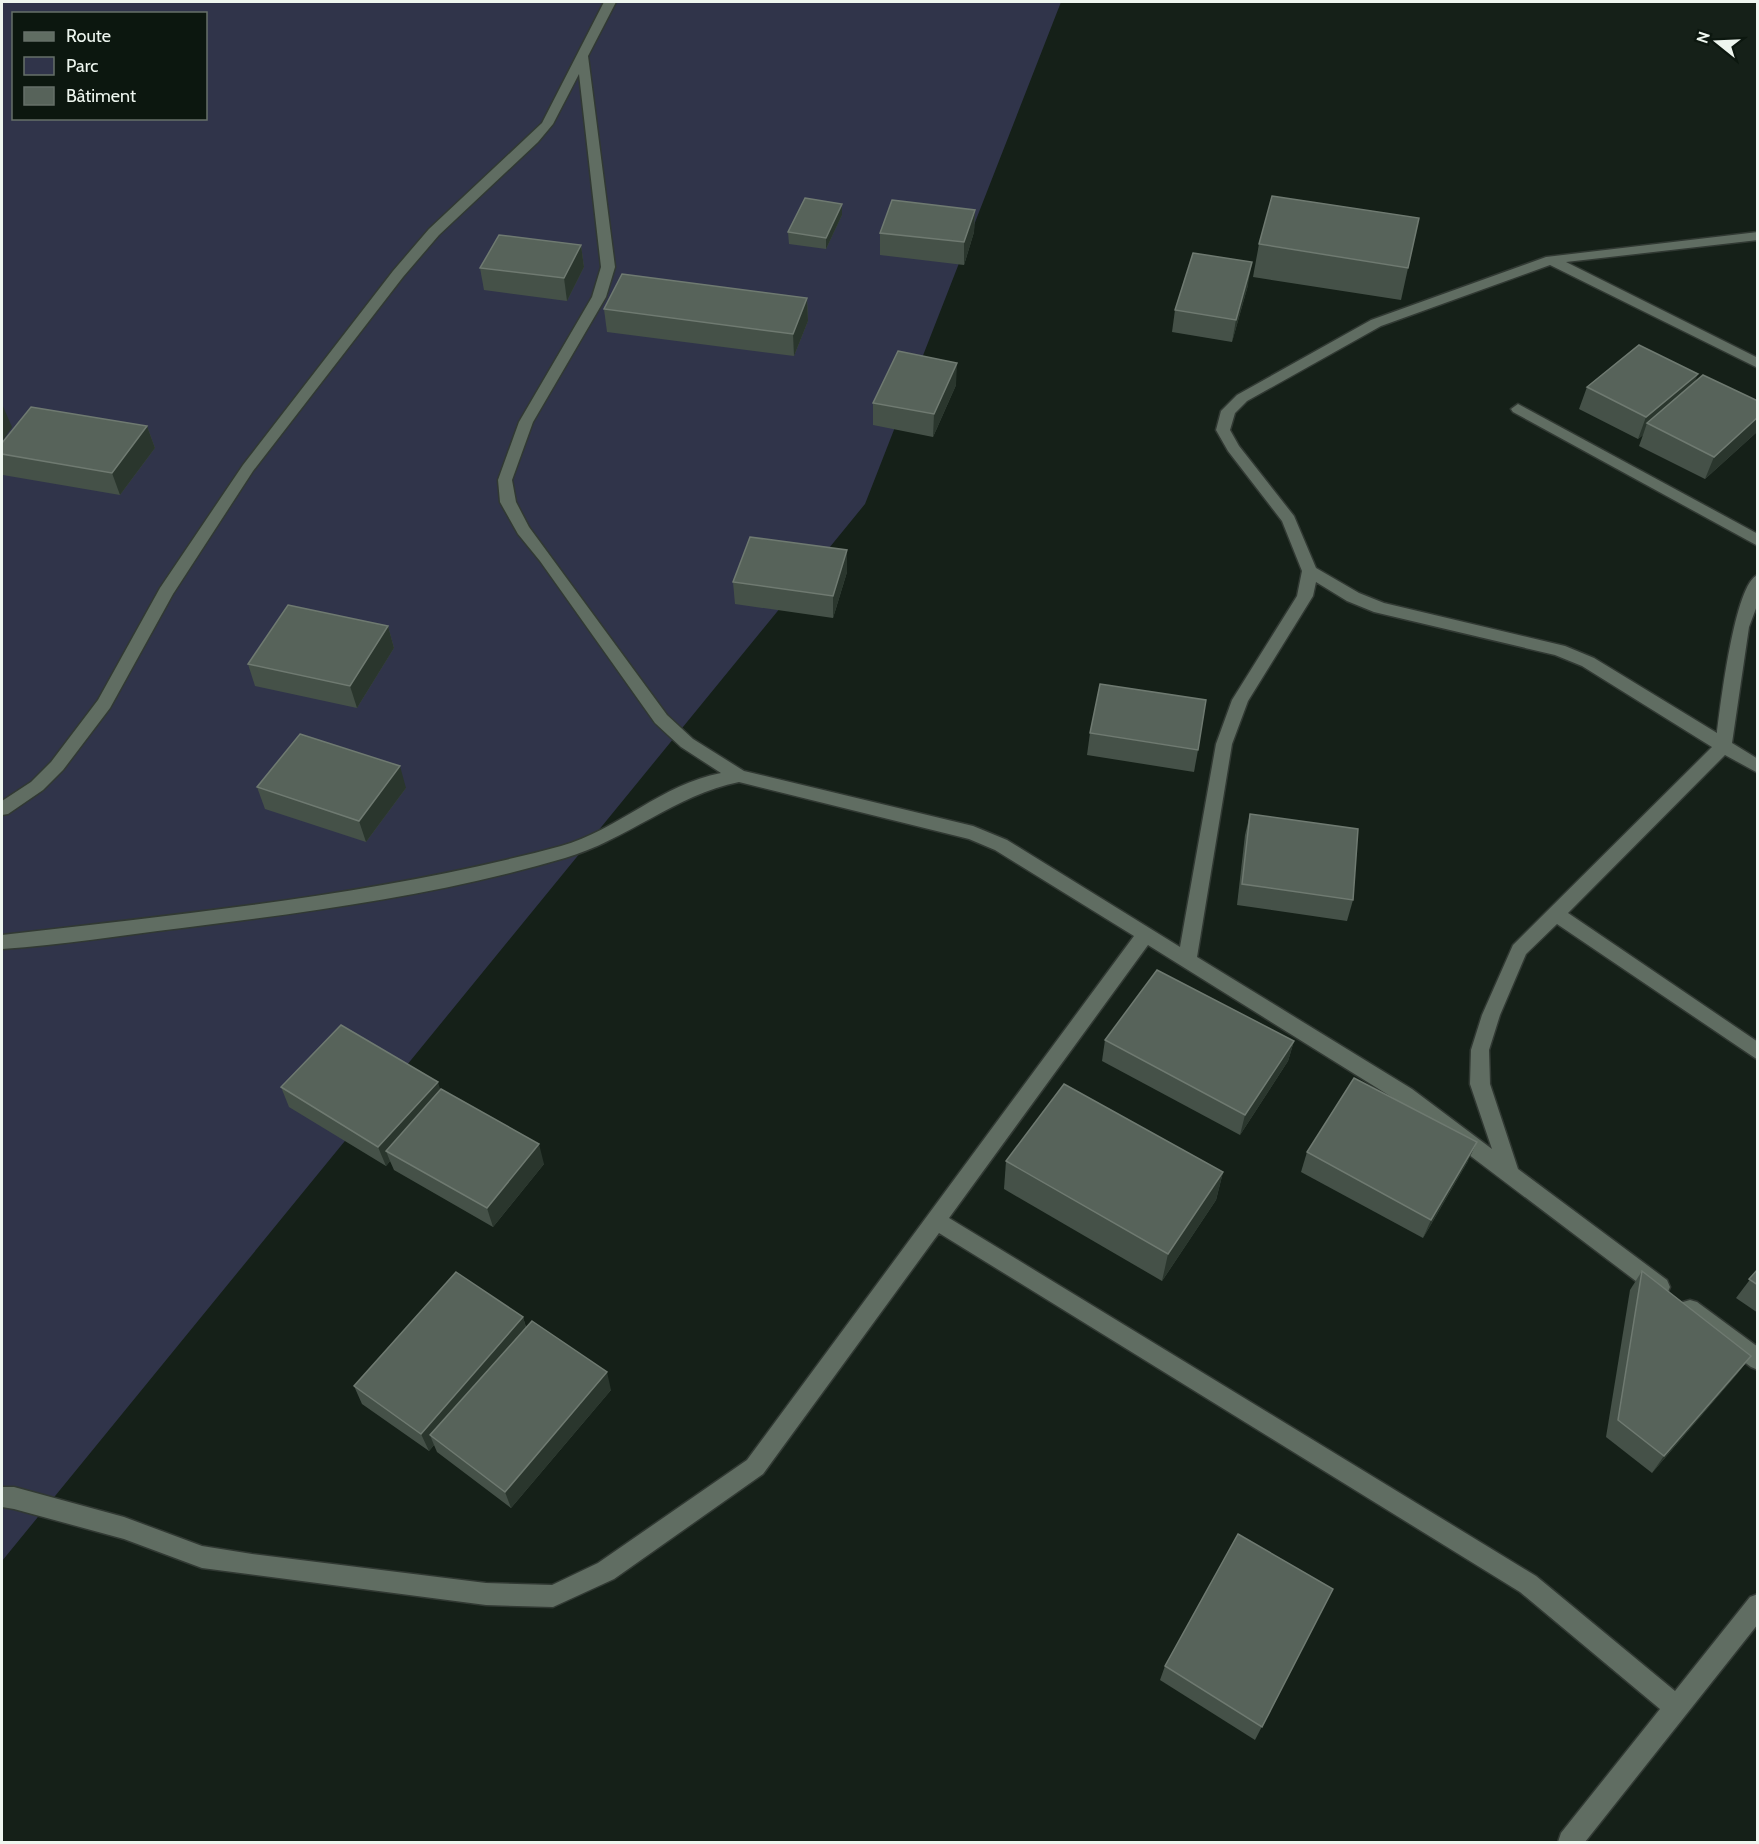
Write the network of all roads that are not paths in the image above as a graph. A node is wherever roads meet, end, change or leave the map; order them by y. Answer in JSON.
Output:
{"nodes":[{"id":1,"x":610,"y":2,"type":"edge"},
{"id":2,"x":583,"y":57,"type":"junction"},
{"id":3,"x":1758,"y":236,"type":"edge"},
{"id":4,"x":1551,"y":260,"type":"junction"},
{"id":5,"x":1758,"y":364,"type":"edge"},
{"id":6,"x":1518,"y":409,"type":"dead end"},
{"id":7,"x":1758,"y":541,"type":"edge"},
{"id":8,"x":1310,"y":571,"type":"junction"},
{"id":9,"x":1758,"y":580,"type":"edge"},
{"id":10,"x":1723,"y":746,"type":"junction"},
{"id":11,"x":1758,"y":767,"type":"edge"},
{"id":12,"x":739,"y":776,"type":"junction"},
{"id":13,"x":2,"y":809,"type":"edge"},
{"id":14,"x":1556,"y":914,"type":"junction"},
{"id":15,"x":1146,"y":934,"type":"junction"},
{"id":16,"x":2,"y":942,"type":"edge"},
{"id":17,"x":1187,"y":960,"type":"junction"},
{"id":18,"x":1758,"y":1052,"type":"edge"},
{"id":19,"x":1510,"y":1174,"type":"junction"},
{"id":20,"x":936,"y":1220,"type":"junction"},
{"id":21,"x":1758,"y":1360,"type":"edge"},
{"id":22,"x":2,"y":1497,"type":"edge"},
{"id":23,"x":1758,"y":1605,"type":"edge"},
{"id":24,"x":1676,"y":1707,"type":"junction"},
{"id":25,"x":1570,"y":1842,"type":"edge"}],
"edges":[{"from":1,"to":2,"type":"street"},
{"from":2,"to":12,"type":"street"},
{"from":2,"to":13,"type":"street"},
{"from":3,"to":4,"type":"street"},
{"from":4,"to":5,"type":"street"},
{"from":4,"to":8,"type":"street"},
{"from":6,"to":7,"type":"street"},
{"from":8,"to":10,"type":"street"},
{"from":8,"to":17,"type":"street"},
{"from":9,"to":10,"type":"street"},
{"from":10,"to":11,"type":"street"},
{"from":10,"to":14,"type":"street"},
{"from":12,"to":15,"type":"street"},
{"from":12,"to":16,"type":"street"},
{"from":14,"to":18,"type":"street"},
{"from":14,"to":19,"type":"street"},
{"from":15,"to":17,"type":"street"},
{"from":15,"to":20,"type":"street"},
{"from":17,"to":19,"type":"street"},
{"from":19,"to":21,"type":"street"},
{"from":20,"to":22,"type":"street"},
{"from":20,"to":24,"type":"street"},
{"from":23,"to":24,"type":"street"},
{"from":24,"to":25,"type":"street"}]}
